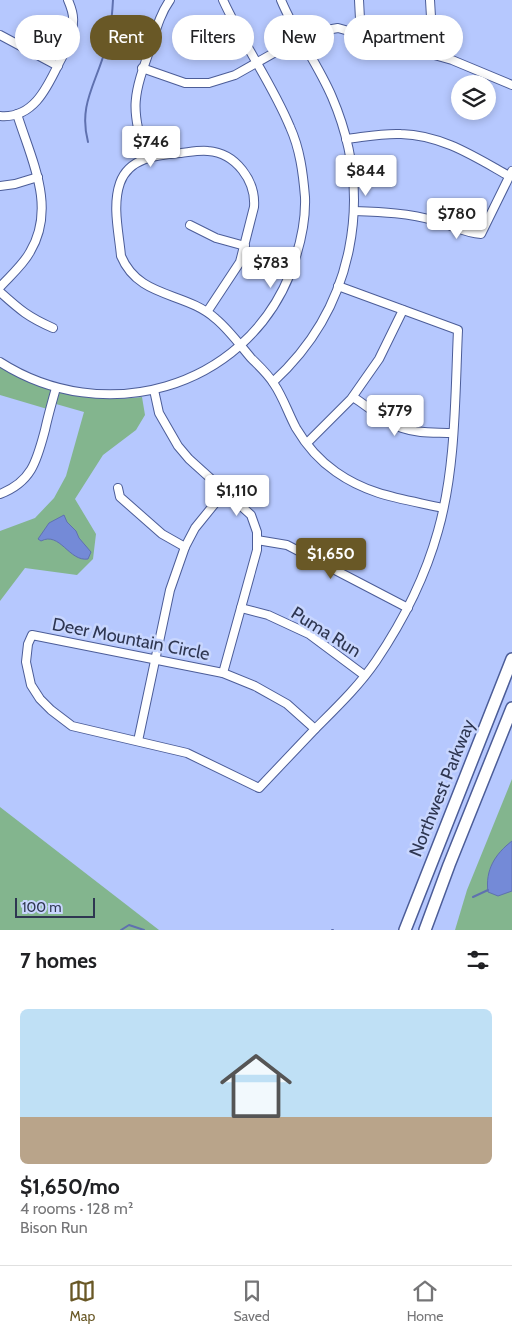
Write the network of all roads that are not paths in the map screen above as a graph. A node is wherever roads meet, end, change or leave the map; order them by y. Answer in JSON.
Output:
{"nodes":[{"id":1,"x":68,"y":0,"type":"edge"},
{"id":2,"x":170,"y":0,"type":"edge"},
{"id":3,"x":223,"y":0,"type":"edge"},
{"id":4,"x":281,"y":0,"type":"edge"},
{"id":5,"x":359,"y":0,"type":"edge"},
{"id":6,"x":430,"y":0,"type":"edge"},
{"id":7,"x":288,"y":15,"type":"edge"},
{"id":8,"x":360,"y":15,"type":"edge"},
{"id":9,"x":431,"y":15,"type":"edge"},
{"id":10,"x":0,"y":35,"type":"edge"},
{"id":11,"x":264,"y":58,"type":"edge"},
{"id":12,"x":312,"y":60,"type":"edge"},
{"id":13,"x":452,"y":60,"type":"edge"},
{"id":14,"x":256,"y":62,"type":"junction"},
{"id":15,"x":58,"y":66,"type":"junction"},
{"id":16,"x":142,"y":68,"type":"junction"},
{"id":17,"x":512,"y":85,"type":"edge"},
{"id":18,"x":17,"y":114,"type":"junction"},
{"id":19,"x":0,"y":116,"type":"edge"},
{"id":20,"x":346,"y":140,"type":"junction"},
{"id":21,"x":146,"y":157,"type":"junction"},
{"id":22,"x":511,"y":174,"type":"edge"},
{"id":23,"x":38,"y":178,"type":"junction"},
{"id":24,"x":0,"y":186,"type":"edge"},
{"id":25,"x":354,"y":210,"type":"junction"},
{"id":26,"x":190,"y":225,"type":"dead end"},
{"id":27,"x":245,"y":246,"type":"junction"},
{"id":28,"x":338,"y":286,"type":"junction"},
{"id":29,"x":0,"y":287,"type":"edge"},
{"id":30,"x":0,"y":292,"type":"edge"},
{"id":31,"x":403,"y":310,"type":"junction"},
{"id":32,"x":207,"y":312,"type":"junction"},
{"id":33,"x":53,"y":328,"type":"dead end"},
{"id":34,"x":240,"y":345,"type":"junction"},
{"id":35,"x":0,"y":362,"type":"edge"},
{"id":36,"x":273,"y":382,"type":"junction"},
{"id":37,"x":56,"y":388,"type":"junction"},
{"id":38,"x":154,"y":390,"type":"junction"},
{"id":39,"x":353,"y":397,"type":"junction"},
{"id":40,"x":453,"y":434,"type":"junction"},
{"id":41,"x":307,"y":443,"type":"junction"},
{"id":42,"x":118,"y":488,"type":"dead end"},
{"id":43,"x":225,"y":491,"type":"junction"},
{"id":44,"x":0,"y":494,"type":"edge"},
{"id":45,"x":443,"y":508,"type":"junction"},
{"id":46,"x":257,"y":540,"type":"junction"},
{"id":47,"x":185,"y":547,"type":"junction"},
{"id":48,"x":241,"y":608,"type":"junction"},
{"id":49,"x":408,"y":608,"type":"junction"},
{"id":50,"x":156,"y":658,"type":"junction"},
{"id":51,"x":512,"y":660,"type":"edge"},
{"id":52,"x":223,"y":673,"type":"junction"},
{"id":53,"x":364,"y":675,"type":"junction"},
{"id":54,"x":512,"y":708,"type":"edge"},
{"id":55,"x":315,"y":730,"type":"junction"},
{"id":56,"x":138,"y":742,"type":"junction"},
{"id":57,"x":405,"y":930,"type":"edge"},
{"id":58,"x":425,"y":930,"type":"edge"}],
"edges":[{"from":1,"to":15,"type":"street"},
{"from":2,"to":16,"type":"street"},
{"from":3,"to":14,"type":"street"},
{"from":4,"to":7,"type":"street"},
{"from":5,"to":8,"type":"street"},
{"from":6,"to":9,"type":"street"},
{"from":10,"to":15,"type":"street"},
{"from":11,"to":14,"type":"street"},
{"from":12,"to":20,"type":"street"},
{"from":13,"to":17,"type":"street"},
{"from":14,"to":16,"type":"street"},
{"from":14,"to":34,"type":"street"},
{"from":15,"to":18,"type":"street"},
{"from":16,"to":21,"type":"street"},
{"from":18,"to":19,"type":"street"},
{"from":18,"to":23,"type":"street"},
{"from":20,"to":22,"type":"street"},
{"from":20,"to":25,"type":"street"},
{"from":21,"to":27,"type":"street"},
{"from":21,"to":32,"type":"street"},
{"from":22,"to":25,"type":"street"},
{"from":23,"to":24,"type":"street"},
{"from":23,"to":29,"type":"street"},
{"from":25,"to":28,"type":"street"},
{"from":26,"to":27,"type":"street"},
{"from":27,"to":32,"type":"street"},
{"from":28,"to":31,"type":"street"},
{"from":28,"to":36,"type":"street"},
{"from":30,"to":33,"type":"street"},
{"from":31,"to":39,"type":"street"},
{"from":31,"to":40,"type":"street"},
{"from":32,"to":34,"type":"street"},
{"from":34,"to":36,"type":"street"},
{"from":34,"to":38,"type":"street"},
{"from":35,"to":37,"type":"street"},
{"from":36,"to":41,"type":"street"},
{"from":37,"to":38,"type":"street"},
{"from":37,"to":44,"type":"street"},
{"from":38,"to":43,"type":"street"},
{"from":39,"to":40,"type":"street"},
{"from":39,"to":41,"type":"street"},
{"from":40,"to":45,"type":"street"},
{"from":41,"to":45,"type":"street"},
{"from":42,"to":47,"type":"street"},
{"from":43,"to":46,"type":"street"},
{"from":43,"to":47,"type":"street"},
{"from":45,"to":49,"type":"street"},
{"from":46,"to":48,"type":"street"},
{"from":46,"to":49,"type":"street"},
{"from":47,"to":50,"type":"street"},
{"from":48,"to":52,"type":"street"},
{"from":48,"to":53,"type":"street","name":"Puma Run"},
{"from":49,"to":53,"type":"street"},
{"from":50,"to":52,"type":"street","name":"Deer Mountain Circle"},
{"from":50,"to":56,"type":"street"},
{"from":50,"to":56,"type":"street","name":"Deer Mountain Circle"},
{"from":51,"to":57,"type":"highway","name":"Northwest Parkway"},
{"from":52,"to":55,"type":"street","name":"Deer Mountain Circle"},
{"from":53,"to":55,"type":"street"},
{"from":54,"to":58,"type":"highway","name":"Northwest Parkway"},
{"from":55,"to":56,"type":"street","name":"Deer Mountain Circle"}]}
